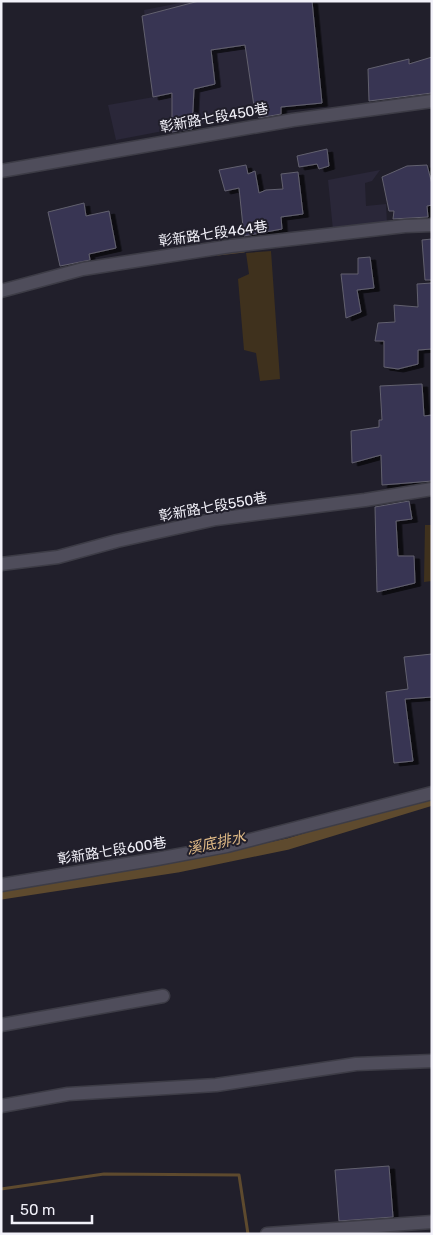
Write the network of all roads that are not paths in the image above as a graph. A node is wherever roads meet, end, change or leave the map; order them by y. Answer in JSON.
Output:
{"nodes":[{"id":1,"x":432,"y":101,"type":"edge"},
{"id":2,"x":1,"y":170,"type":"edge"},
{"id":3,"x":432,"y":225,"type":"edge"},
{"id":4,"x":1,"y":291,"type":"edge"},
{"id":5,"x":432,"y":489,"type":"edge"},
{"id":6,"x":1,"y":564,"type":"edge"},
{"id":7,"x":432,"y":793,"type":"edge"},
{"id":8,"x":1,"y":884,"type":"edge"},
{"id":9,"x":163,"y":996,"type":"dead end"},
{"id":10,"x":1,"y":1025,"type":"edge"},
{"id":11,"x":432,"y":1061,"type":"edge"},
{"id":12,"x":1,"y":1106,"type":"edge"},
{"id":13,"x":432,"y":1222,"type":"edge"},
{"id":14,"x":267,"y":1234,"type":"edge"}],
"edges":[{"from":1,"to":2,"type":"street","name":"彰新路七段450巷"},
{"from":3,"to":4,"type":"street","name":"彰新路七段464巷"},
{"from":5,"to":6,"type":"street","name":"彰新路七段550巷"},
{"from":7,"to":8,"type":"street","name":"彰新路七段600巷"},
{"from":9,"to":10,"type":"street"},
{"from":11,"to":12,"type":"street"},
{"from":13,"to":14,"type":"street"}]}
